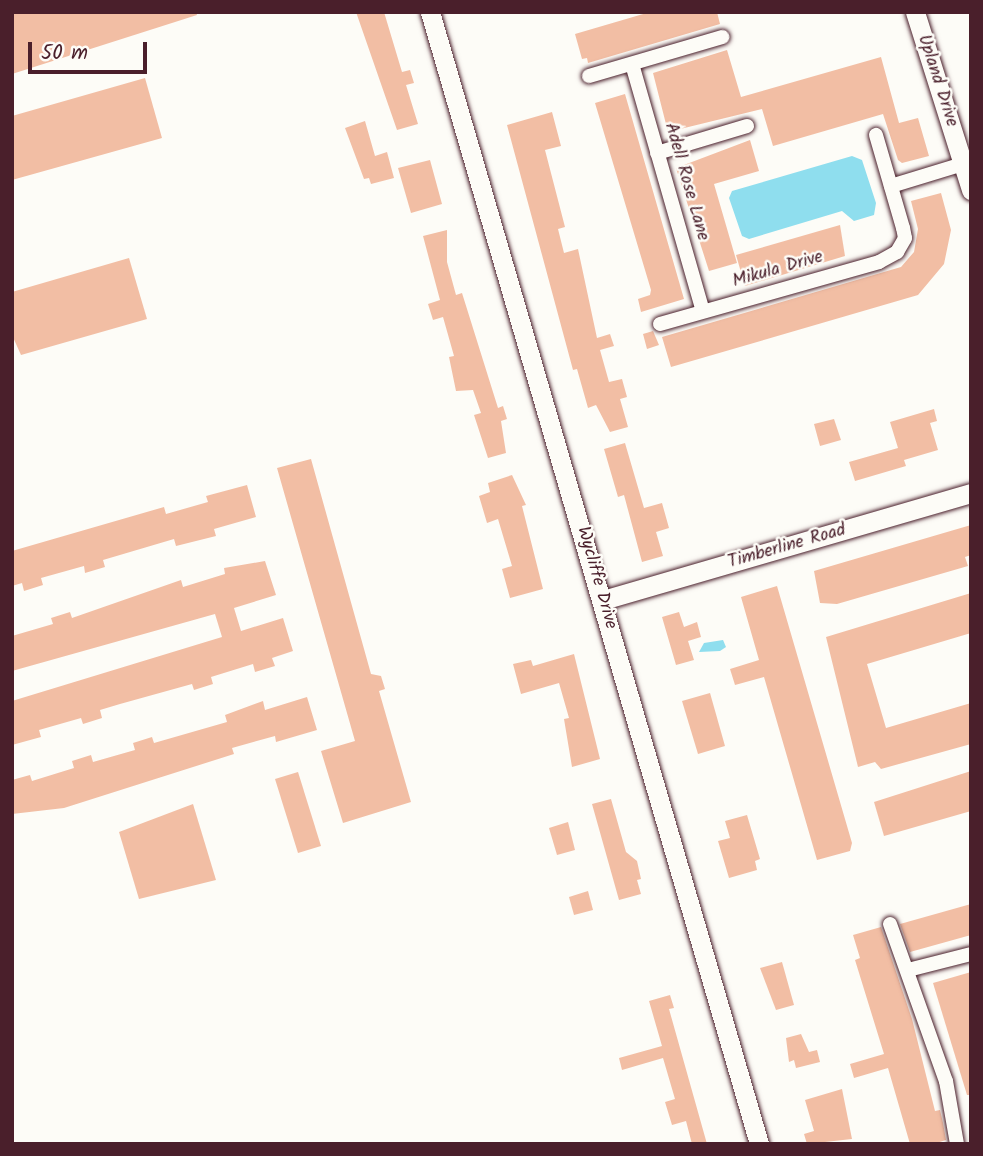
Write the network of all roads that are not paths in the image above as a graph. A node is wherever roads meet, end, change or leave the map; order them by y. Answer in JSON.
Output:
{"nodes":[{"id":1,"x":430,"y":12,"type":"edge"},
{"id":2,"x":915,"y":12,"type":"edge"},
{"id":3,"x":722,"y":37,"type":"dead end"},
{"id":4,"x":632,"y":64,"type":"junction"},
{"id":5,"x":589,"y":76,"type":"dead end"},
{"id":6,"x":747,"y":126,"type":"dead end"},
{"id":7,"x":876,"y":135,"type":"dead end"},
{"id":8,"x":657,"y":153,"type":"junction"},
{"id":9,"x":963,"y":164,"type":"junction"},
{"id":10,"x":891,"y":186,"type":"junction"},
{"id":11,"x":971,"y":190,"type":"edge"},
{"id":12,"x":704,"y":311,"type":"junction"},
{"id":13,"x":660,"y":324,"type":"dead end"},
{"id":14,"x":971,"y":494,"type":"edge"},
{"id":15,"x":603,"y":600,"type":"junction"},
{"id":16,"x":890,"y":924,"type":"dead end"},
{"id":17,"x":971,"y":954,"type":"edge"},
{"id":18,"x":908,"y":970,"type":"junction"},
{"id":19,"x":759,"y":1144,"type":"edge"},
{"id":20,"x":957,"y":1144,"type":"edge"}],
"edges":[{"from":1,"to":15,"type":"street","name":"Wycliffe Drive"},
{"from":2,"to":9,"type":"street","name":"Upland Drive"},
{"from":3,"to":4,"type":"street"},
{"from":4,"to":5,"type":"street"},
{"from":4,"to":8,"type":"street","name":"Adell Rose Lane"},
{"from":6,"to":8,"type":"street"},
{"from":7,"to":10,"type":"street"},
{"from":8,"to":12,"type":"street","name":"Adell Rose Lane"},
{"from":9,"to":10,"type":"street"},
{"from":9,"to":11,"type":"street","name":"Upland Drive"},
{"from":10,"to":12,"type":"street","name":"Mikula Drive"},
{"from":12,"to":13,"type":"street","name":"Mikula Drive"},
{"from":14,"to":15,"type":"street","name":"Timberline Road"},
{"from":15,"to":19,"type":"street","name":"Wycliffe Drive"},
{"from":16,"to":18,"type":"street"},
{"from":17,"to":18,"type":"street"},
{"from":18,"to":20,"type":"street"}]}
